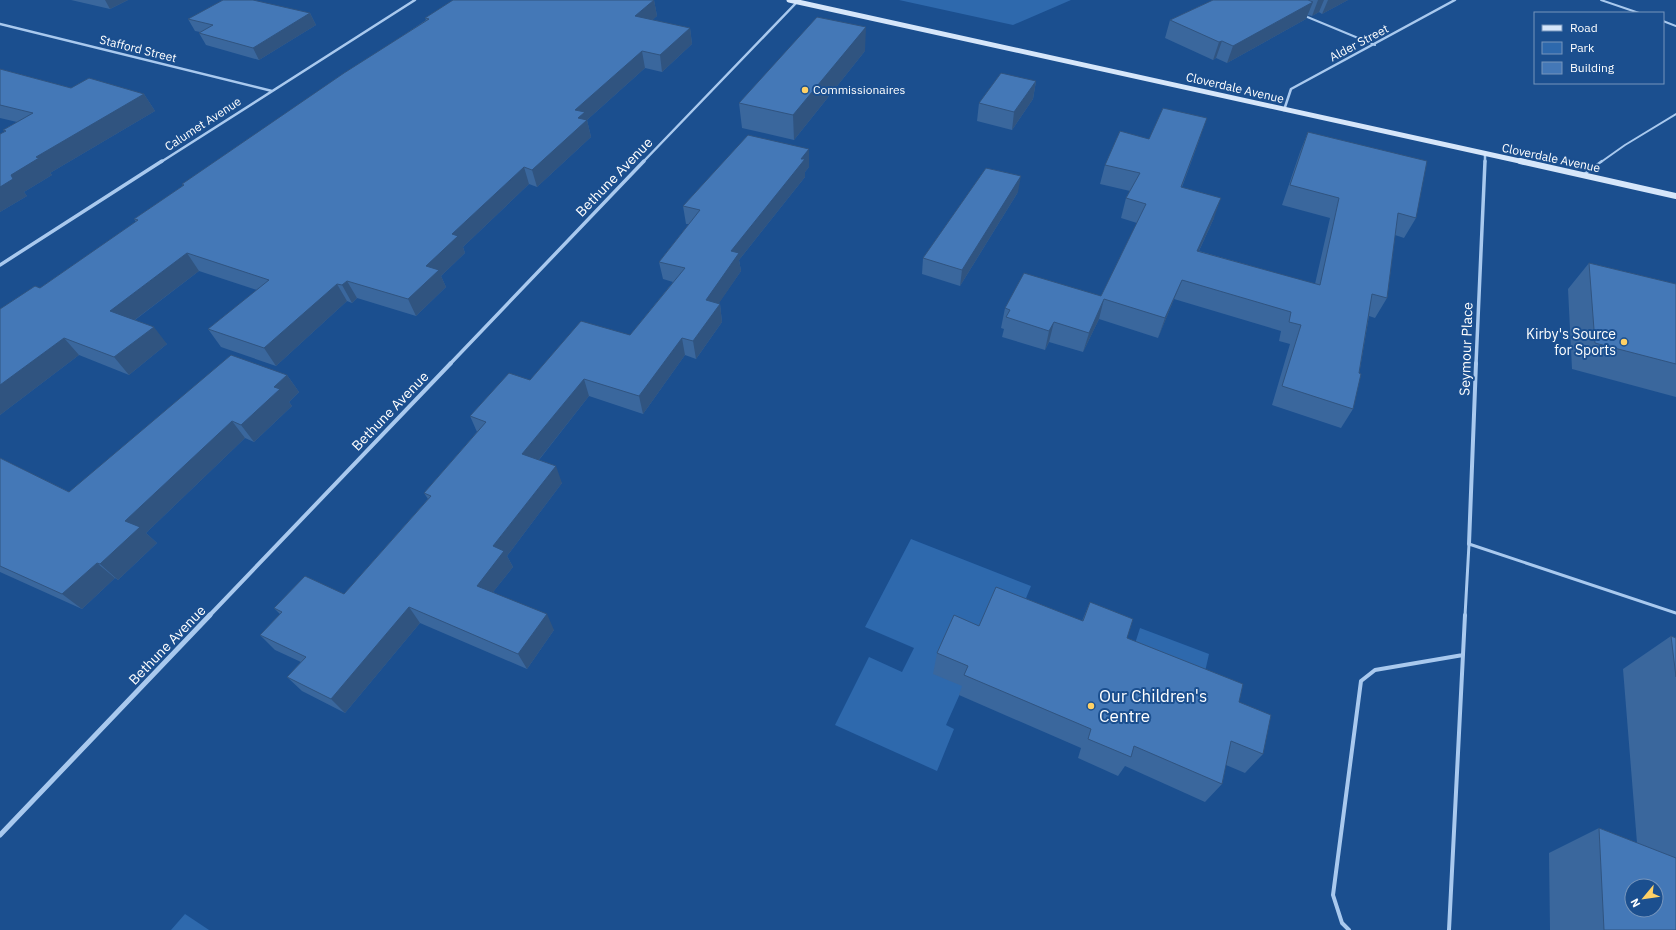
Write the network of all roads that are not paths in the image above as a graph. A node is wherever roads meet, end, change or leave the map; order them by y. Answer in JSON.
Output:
{"nodes":[{"id":1,"x":416,"y":0,"type":"edge"},
{"id":2,"x":789,"y":0,"type":"edge"},
{"id":3,"x":1454,"y":0,"type":"edge"},
{"id":4,"x":1601,"y":0,"type":"edge"},
{"id":5,"x":797,"y":2,"type":"junction"},
{"id":6,"x":1636,"y":12,"type":"edge"},
{"id":7,"x":1303,"y":15,"type":"edge"},
{"id":8,"x":1664,"y":21,"type":"edge"},
{"id":9,"x":0,"y":24,"type":"edge"},
{"id":10,"x":1676,"y":26,"type":"edge"},
{"id":11,"x":1375,"y":45,"type":"junction"},
{"id":12,"x":272,"y":91,"type":"junction"},
{"id":13,"x":1284,"y":110,"type":"junction"},
{"id":14,"x":1676,"y":114,"type":"edge"},
{"id":15,"x":1486,"y":155,"type":"junction"},
{"id":16,"x":1581,"y":176,"type":"junction"},
{"id":17,"x":1676,"y":196,"type":"edge"},
{"id":18,"x":0,"y":265,"type":"edge"},
{"id":19,"x":1469,"y":544,"type":"junction"},
{"id":20,"x":1676,"y":613,"type":"edge"},
{"id":21,"x":1463,"y":655,"type":"junction"},
{"id":22,"x":0,"y":835,"type":"edge"},
{"id":23,"x":1349,"y":930,"type":"edge"},
{"id":24,"x":1449,"y":930,"type":"edge"}],
"edges":[{"from":1,"to":12,"type":"street","name":"Calumet Avenue"},
{"from":2,"to":5,"type":"main road","name":"Cloverdale Avenue"},
{"from":3,"to":11,"type":"street","name":"Alder Street"},
{"from":4,"to":6,"type":"lane"},
{"from":5,"to":13,"type":"main road","name":"Cloverdale Avenue"},
{"from":5,"to":22,"type":"street","name":"Bethune Avenue"},
{"from":7,"to":11,"type":"lane"},
{"from":8,"to":10,"type":"lane"},
{"from":9,"to":12,"type":"street","name":"Stafford Street"},
{"from":11,"to":13,"type":"street","name":"Alder Street"},
{"from":12,"to":18,"type":"street","name":"Calumet Avenue"},
{"from":13,"to":15,"type":"main road","name":"Cloverdale Avenue"},
{"from":14,"to":16,"type":"lane"},
{"from":15,"to":16,"type":"main road","name":"Cloverdale Avenue"},
{"from":15,"to":19,"type":"street","name":"Seymour Place"},
{"from":16,"to":17,"type":"main road","name":"Cloverdale Avenue"},
{"from":19,"to":20,"type":"lane"},
{"from":19,"to":21,"type":"lane"},
{"from":21,"to":23,"type":"lane"},
{"from":21,"to":24,"type":"lane"}]}
